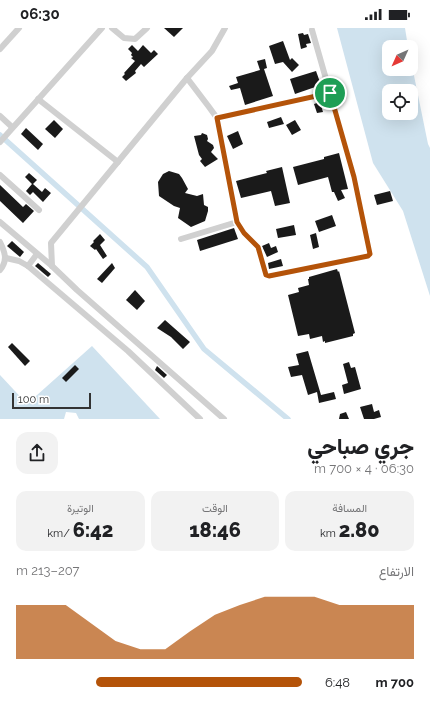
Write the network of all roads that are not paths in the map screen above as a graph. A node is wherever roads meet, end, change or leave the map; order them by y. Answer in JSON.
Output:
{"nodes":[{"id":1,"x":19,"y":28,"type":"edge"},
{"id":2,"x":102,"y":28,"type":"edge"},
{"id":3,"x":112,"y":28,"type":"edge"},
{"id":4,"x":147,"y":28,"type":"edge"},
{"id":5,"x":225,"y":28,"type":"edge"},
{"id":6,"x":312,"y":30,"type":"dead end"},
{"id":7,"x":0,"y":49,"type":"edge"},
{"id":8,"x":187,"y":78,"type":"junction"},
{"id":9,"x":330,"y":93,"type":"junction"},
{"id":10,"x":38,"y":99,"type":"junction"},
{"id":11,"x":0,"y":116,"type":"edge"},
{"id":12,"x":217,"y":118,"type":"junction"},
{"id":13,"x":12,"y":127,"type":"junction"},
{"id":14,"x":0,"y":142,"type":"edge"},
{"id":15,"x":118,"y":162,"type":"junction"},
{"id":16,"x":0,"y":175,"type":"edge"},
{"id":17,"x":39,"y":210,"type":"dead end"},
{"id":18,"x":0,"y":222,"type":"edge"},
{"id":19,"x":237,"y":222,"type":"junction"},
{"id":20,"x":181,"y":239,"type":"dead end"},
{"id":21,"x":0,"y":242,"type":"edge"},
{"id":22,"x":38,"y":254,"type":"junction"},
{"id":23,"x":6,"y":258,"type":"junction"},
{"id":24,"x":28,"y":266,"type":"junction"},
{"id":25,"x":52,"y":266,"type":"junction"},
{"id":26,"x":0,"y":270,"type":"edge"},
{"id":27,"x":200,"y":419,"type":"edge"},
{"id":28,"x":224,"y":419,"type":"edge"}],
"edges":[{"from":1,"to":7,"type":"lane"},
{"from":2,"to":10,"type":"lane"},
{"from":3,"to":4,"type":"lane"},
{"from":5,"to":8,"type":"lane"},
{"from":6,"to":9,"type":"lane"},
{"from":8,"to":12,"type":"lane"},
{"from":8,"to":15,"type":"lane"},
{"from":9,"to":12,"type":"lane"},
{"from":9,"to":19,"type":"lane"},
{"from":10,"to":13,"type":"lane"},
{"from":10,"to":15,"type":"lane"},
{"from":11,"to":13,"type":"lane"},
{"from":12,"to":19,"type":"lane"},
{"from":13,"to":14,"type":"lane"},
{"from":15,"to":25,"type":"lane"},
{"from":16,"to":17,"type":"lane"},
{"from":18,"to":22,"type":"lane"},
{"from":19,"to":20,"type":"lane"},
{"from":21,"to":23,"type":"lane"},
{"from":22,"to":24,"type":"lane"},
{"from":22,"to":25,"type":"lane"},
{"from":23,"to":24,"type":"lane"},
{"from":23,"to":26,"type":"lane"},
{"from":24,"to":27,"type":"lane"},
{"from":25,"to":28,"type":"lane"}]}
